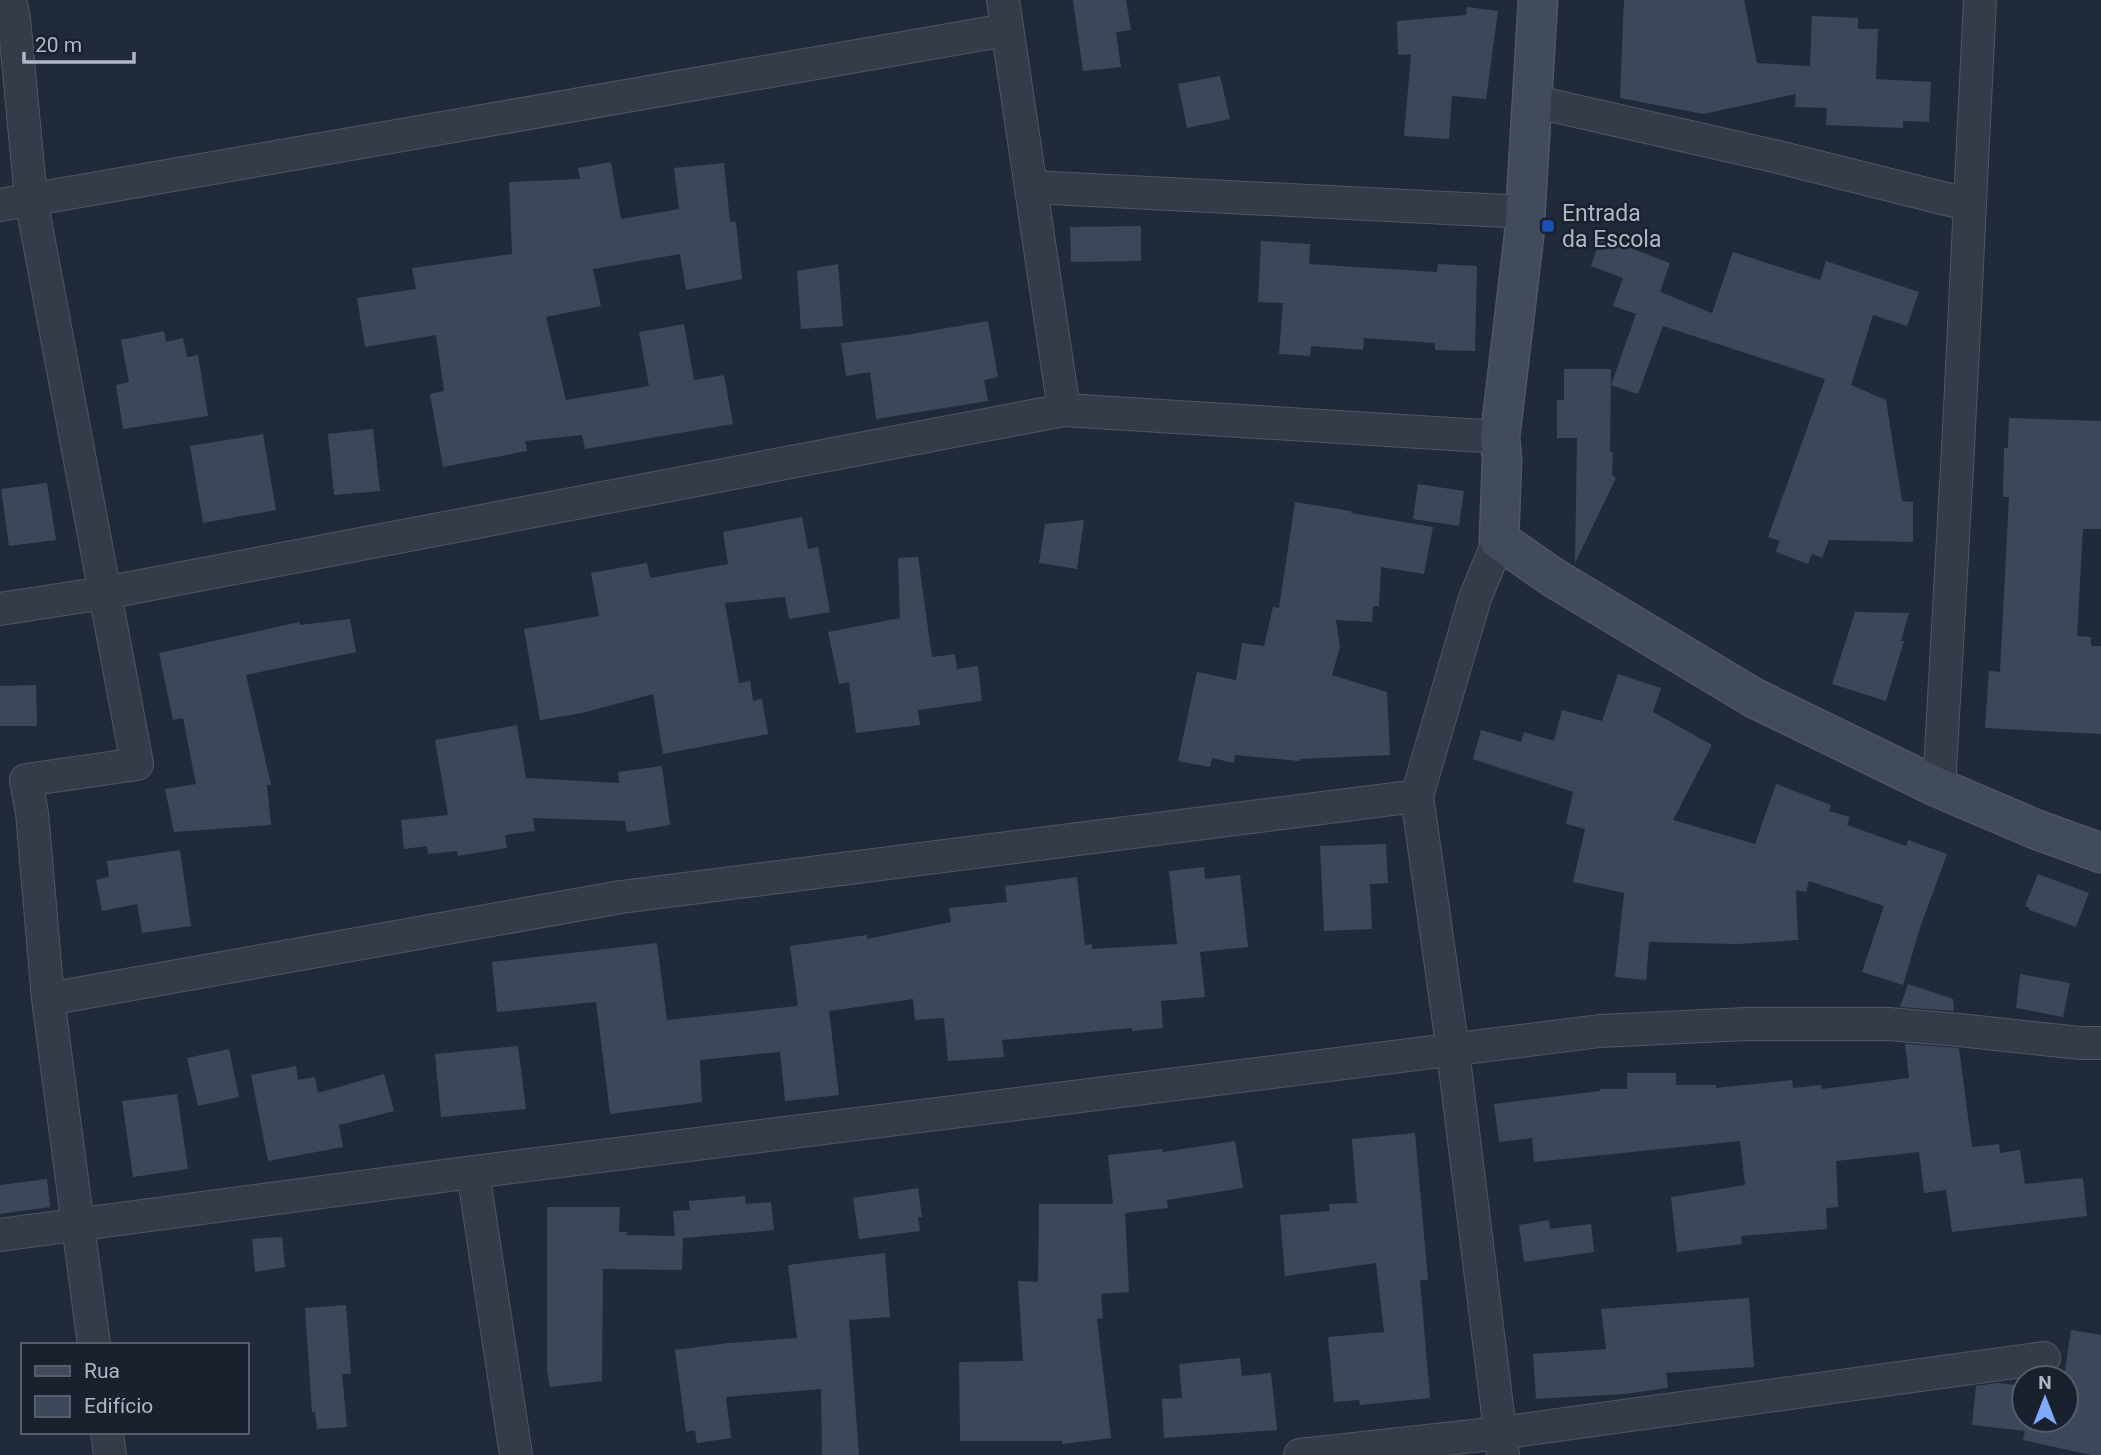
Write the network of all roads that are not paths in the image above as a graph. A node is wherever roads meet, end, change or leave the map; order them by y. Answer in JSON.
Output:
{"nodes":[{"id":1,"x":1538,"y":0,"type":"edge"},
{"id":2,"x":1980,"y":0,"type":"edge"},
{"id":3,"x":8,"y":12,"type":"edge"},
{"id":4,"x":1005,"y":15,"type":"edge"},
{"id":5,"x":1532,"y":101,"type":"junction"},
{"id":6,"x":1032,"y":187,"type":"junction"},
{"id":7,"x":31,"y":200,"type":"junction"},
{"id":8,"x":0,"y":205,"type":"edge"},
{"id":9,"x":1970,"y":205,"type":"junction"},
{"id":10,"x":1525,"y":212,"type":"junction"},
{"id":11,"x":1064,"y":410,"type":"junction"},
{"id":12,"x":1500,"y":437,"type":"junction"},
{"id":13,"x":1499,"y":540,"type":"junction"},
{"id":14,"x":104,"y":593,"type":"junction"},
{"id":15,"x":0,"y":609,"type":"edge"},
{"id":16,"x":1939,"y":788,"type":"junction"},
{"id":17,"x":1417,"y":796,"type":"junction"},
{"id":18,"x":2101,"y":853,"type":"edge"},
{"id":19,"x":48,"y":999,"type":"junction"},
{"id":20,"x":2101,"y":1043,"type":"edge"},
{"id":21,"x":1453,"y":1051,"type":"junction"},
{"id":22,"x":472,"y":1172,"type":"junction"},
{"id":23,"x":77,"y":1225,"type":"junction"},
{"id":24,"x":0,"y":1235,"type":"edge"},
{"id":25,"x":94,"y":1343,"type":"edge"},
{"id":26,"x":2044,"y":1358,"type":"dead end"},
{"id":27,"x":107,"y":1434,"type":"edge"},
{"id":28,"x":1501,"y":1444,"type":"edge"},
{"id":29,"x":110,"y":1455,"type":"edge"},
{"id":30,"x":516,"y":1455,"type":"edge"},
{"id":31,"x":1300,"y":1455,"type":"edge"}],
"edges":[{"from":1,"to":5,"type":"street"},
{"from":2,"to":9,"type":"street"},
{"from":3,"to":7,"type":"street"},
{"from":4,"to":6,"type":"street"},
{"from":4,"to":7,"type":"street"},
{"from":5,"to":9,"type":"street"},
{"from":5,"to":10,"type":"street"},
{"from":6,"to":10,"type":"street"},
{"from":6,"to":11,"type":"street"},
{"from":7,"to":8,"type":"street"},
{"from":7,"to":14,"type":"street"},
{"from":9,"to":16,"type":"street"},
{"from":10,"to":12,"type":"street"},
{"from":11,"to":12,"type":"street"},
{"from":11,"to":14,"type":"street"},
{"from":12,"to":13,"type":"street"},
{"from":13,"to":16,"type":"street"},
{"from":13,"to":17,"type":"street"},
{"from":14,"to":15,"type":"street"},
{"from":14,"to":19,"type":"street"},
{"from":16,"to":18,"type":"street"},
{"from":17,"to":19,"type":"street"},
{"from":17,"to":21,"type":"street"},
{"from":19,"to":23,"type":"street"},
{"from":20,"to":21,"type":"street"},
{"from":21,"to":22,"type":"street"},
{"from":21,"to":28,"type":"street"},
{"from":22,"to":23,"type":"street"},
{"from":22,"to":30,"type":"street"},
{"from":23,"to":24,"type":"street"},
{"from":23,"to":25,"type":"street"},
{"from":26,"to":28,"type":"street"},
{"from":27,"to":29,"type":"street"},
{"from":28,"to":31,"type":"street"}]}
